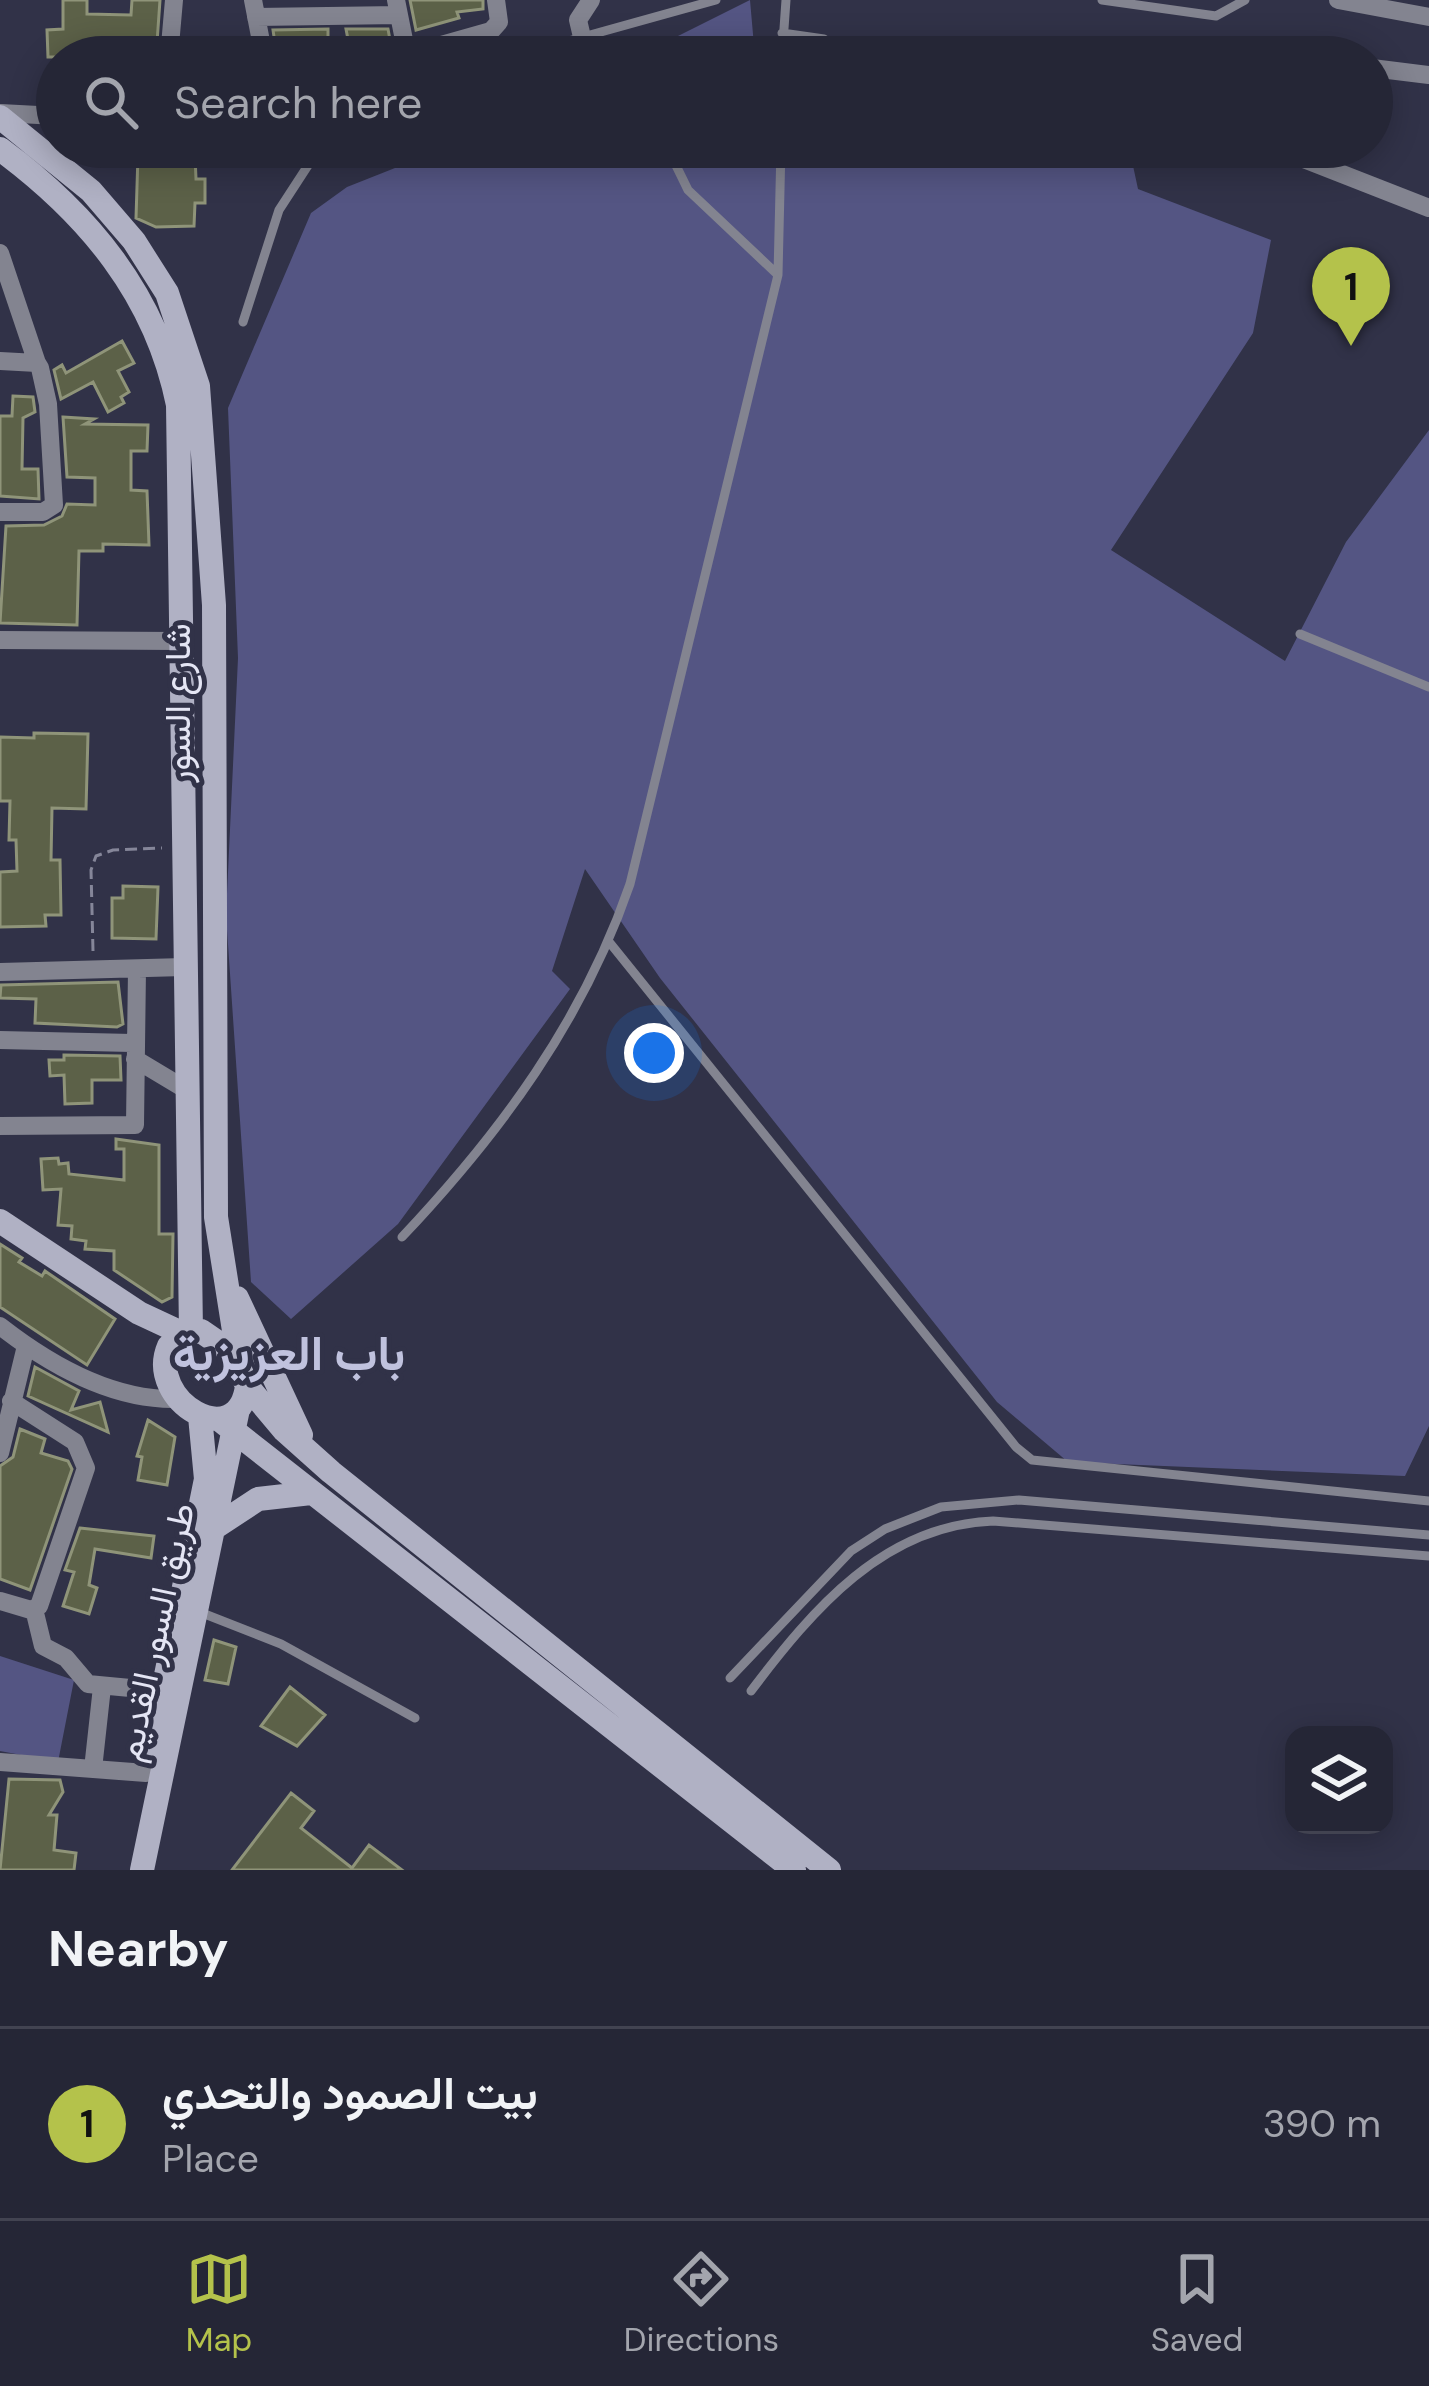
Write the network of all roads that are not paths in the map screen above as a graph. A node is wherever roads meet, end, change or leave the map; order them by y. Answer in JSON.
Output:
{"nodes":[{"id":1,"x":174,"y":0,"type":"edge"},
{"id":2,"x":496,"y":0,"type":"edge"},
{"id":3,"x":591,"y":0,"type":"edge"},
{"id":4,"x":716,"y":0,"type":"edge"},
{"id":5,"x":786,"y":0,"type":"edge"},
{"id":6,"x":1102,"y":0,"type":"edge"},
{"id":7,"x":1245,"y":0,"type":"edge"},
{"id":8,"x":1338,"y":0,"type":"edge"},
{"id":9,"x":255,"y":8,"type":"edge"},
{"id":10,"x":398,"y":8,"type":"edge"},
{"id":11,"x":1429,"y":16,"type":"edge"},
{"id":12,"x":782,"y":33,"type":"joint"},
{"id":13,"x":171,"y":36,"type":"edge"},
{"id":14,"x":473,"y":36,"type":"edge"},
{"id":15,"x":581,"y":36,"type":"edge"},
{"id":16,"x":585,"y":36,"type":"edge"},
{"id":17,"x":803,"y":36,"type":"edge"},
{"id":18,"x":1393,"y":71,"type":"edge"},
{"id":19,"x":1429,"y":75,"type":"edge"},
{"id":20,"x":0,"y":115,"type":"edge"},
{"id":21,"x":36,"y":116,"type":"edge"},
{"id":22,"x":36,"y":145,"type":"edge"},
{"id":23,"x":0,"y":149,"type":"edge"},
{"id":24,"x":64,"y":168,"type":"edge"},
{"id":25,"x":307,"y":168,"type":"edge"},
{"id":26,"x":677,"y":168,"type":"edge"},
{"id":27,"x":781,"y":168,"type":"edge"},
{"id":28,"x":1336,"y":168,"type":"edge"},
{"id":29,"x":1429,"y":208,"type":"edge"},
{"id":30,"x":0,"y":253,"type":"edge"},
{"id":31,"x":778,"y":275,"type":"junction"},
{"id":32,"x":243,"y":322,"type":"dead end"},
{"id":33,"x":0,"y":361,"type":"edge"},
{"id":34,"x":37,"y":363,"type":"junction"},
{"id":35,"x":0,"y":512,"type":"edge"},
{"id":36,"x":1300,"y":634,"type":"dead end"},
{"id":37,"x":0,"y":640,"type":"edge"},
{"id":38,"x":179,"y":641,"type":"junction"},
{"id":39,"x":1429,"y":687,"type":"edge"},
{"id":40,"x":610,"y":943,"type":"junction"},
{"id":41,"x":184,"y":967,"type":"junction"},
{"id":42,"x":136,"y":969,"type":"junction"},
{"id":43,"x":0,"y":972,"type":"edge"},
{"id":44,"x":0,"y":1040,"type":"edge"},
{"id":45,"x":134,"y":1051,"type":"junction"},
{"id":46,"x":184,"y":1089,"type":"junction"},
{"id":47,"x":0,"y":1126,"type":"edge"},
{"id":48,"x":0,"y":1221,"type":"edge"},
{"id":49,"x":402,"y":1237,"type":"dead end"},
{"id":50,"x":225,"y":1274,"type":"junction"},
{"id":51,"x":126,"y":1304,"type":"junction"},
{"id":52,"x":0,"y":1326,"type":"edge"},
{"id":53,"x":187,"y":1333,"type":"junction"},
{"id":54,"x":26,"y":1346,"type":"junction"},
{"id":55,"x":165,"y":1357,"type":"junction"},
{"id":56,"x":178,"y":1400,"type":"junction"},
{"id":57,"x":10,"y":1401,"type":"junction"},
{"id":58,"x":230,"y":1404,"type":"junction"},
{"id":59,"x":0,"y":1453,"type":"edge"},
{"id":60,"x":310,"y":1454,"type":"junction"},
{"id":61,"x":310,"y":1493,"type":"junction"},
{"id":62,"x":1429,"y":1501,"type":"edge"},
{"id":63,"x":941,"y":1507,"type":"junction"},
{"id":64,"x":944,"y":1525,"type":"junction"},
{"id":65,"x":214,"y":1528,"type":"junction"},
{"id":66,"x":1429,"y":1535,"type":"edge"},
{"id":67,"x":1429,"y":1556,"type":"edge"},
{"id":68,"x":0,"y":1600,"type":"edge"},
{"id":69,"x":34,"y":1609,"type":"junction"},
{"id":70,"x":196,"y":1611,"type":"junction"},
{"id":71,"x":743,"y":1663,"type":"junction"},
{"id":72,"x":730,"y":1678,"type":"dead end"},
{"id":73,"x":760,"y":1679,"type":"junction"},
{"id":74,"x":102,"y":1687,"type":"junction"},
{"id":75,"x":162,"y":1691,"type":"junction"},
{"id":76,"x":751,"y":1691,"type":"dead end"},
{"id":77,"x":415,"y":1718,"type":"dead end"},
{"id":78,"x":0,"y":1762,"type":"edge"},
{"id":79,"x":93,"y":1769,"type":"junction"},
{"id":80,"x":146,"y":1773,"type":"junction"},
{"id":81,"x":130,"y":1870,"type":"edge"},
{"id":82,"x":142,"y":1870,"type":"edge"},
{"id":83,"x":794,"y":1870,"type":"edge"},
{"id":84,"x":830,"y":1870,"type":"edge"}],
"edges":[{"from":1,"to":13,"type":"street"},
{"from":2,"to":14,"type":"street"},
{"from":3,"to":15,"type":"street"},
{"from":4,"to":16,"type":"lane"},
{"from":5,"to":12,"type":"lane"},
{"from":6,"to":7,"type":"lane"},
{"from":8,"to":11,"type":"street"},
{"from":9,"to":10,"type":"street"},
{"from":12,"to":17,"type":"lane"},
{"from":18,"to":19,"type":"street"},
{"from":20,"to":21,"type":"street"},
{"from":20,"to":22,"type":"main road","name":"شارع السور"},
{"from":23,"to":38,"type":"main road","name":"شارع السور"},
{"from":24,"to":50,"type":"main road","name":"شارع السور"},
{"from":25,"to":32,"type":"lane"},
{"from":26,"to":31,"type":"lane"},
{"from":27,"to":31,"type":"lane"},
{"from":28,"to":29,"type":"street"},
{"from":30,"to":34,"type":"street"},
{"from":31,"to":40,"type":"lane"},
{"from":33,"to":34,"type":"street"},
{"from":34,"to":35,"type":"street"},
{"from":36,"to":39,"type":"lane"},
{"from":37,"to":38,"type":"street"},
{"from":38,"to":41,"type":"main road","name":"شارع السور"},
{"from":40,"to":49,"type":"lane"},
{"from":40,"to":62,"type":"lane"},
{"from":41,"to":42,"type":"street"},
{"from":41,"to":46,"type":"main road","name":"شارع السور"},
{"from":42,"to":43,"type":"street"},
{"from":42,"to":45,"type":"street"},
{"from":44,"to":45,"type":"street"},
{"from":45,"to":46,"type":"street"},
{"from":45,"to":47,"type":"street"},
{"from":46,"to":53,"type":"main road","name":"شارع السور"},
{"from":48,"to":51,"type":"main road"},
{"from":50,"to":58,"type":"main road","name":"شارع السور"},
{"from":50,"to":60,"type":"main road"},
{"from":51,"to":53,"type":"main road"},
{"from":51,"to":55,"type":"main road"},
{"from":52,"to":54,"type":"street"},
{"from":53,"to":55,"type":"main road"},
{"from":53,"to":58,"type":"main road"},
{"from":54,"to":56,"type":"street"},
{"from":54,"to":57,"type":"street"},
{"from":55,"to":56,"type":"main road"},
{"from":56,"to":58,"type":"main road"},
{"from":57,"to":59,"type":"street"},
{"from":57,"to":69,"type":"street"},
{"from":58,"to":60,"type":"main road"},
{"from":58,"to":61,"type":"main road"},
{"from":58,"to":65,"type":"main road","name":"طريق السور القديم"},
{"from":58,"to":75,"type":"main road","name":"طريق السور القديم"},
{"from":60,"to":84,"type":"main road"},
{"from":61,"to":65,"type":"main road"},
{"from":61,"to":83,"type":"main road"},
{"from":63,"to":64,"type":"lane"},
{"from":63,"to":66,"type":"lane"},
{"from":63,"to":71,"type":"lane"},
{"from":64,"to":67,"type":"lane"},
{"from":64,"to":73,"type":"lane"},
{"from":65,"to":70,"type":"main road","name":"طريق السور القديم"},
{"from":68,"to":69,"type":"street"},
{"from":69,"to":74,"type":"street"},
{"from":70,"to":77,"type":"lane"},
{"from":70,"to":82,"type":"main road","name":"طريق السور القديم"},
{"from":71,"to":72,"type":"lane"},
{"from":71,"to":73,"type":"lane"},
{"from":73,"to":76,"type":"lane"},
{"from":74,"to":75,"type":"street"},
{"from":74,"to":79,"type":"street"},
{"from":75,"to":80,"type":"main road","name":"طريق السور القديم"},
{"from":78,"to":79,"type":"street"},
{"from":79,"to":80,"type":"street"},
{"from":80,"to":81,"type":"main road","name":"طريق السور القديم"}]}
